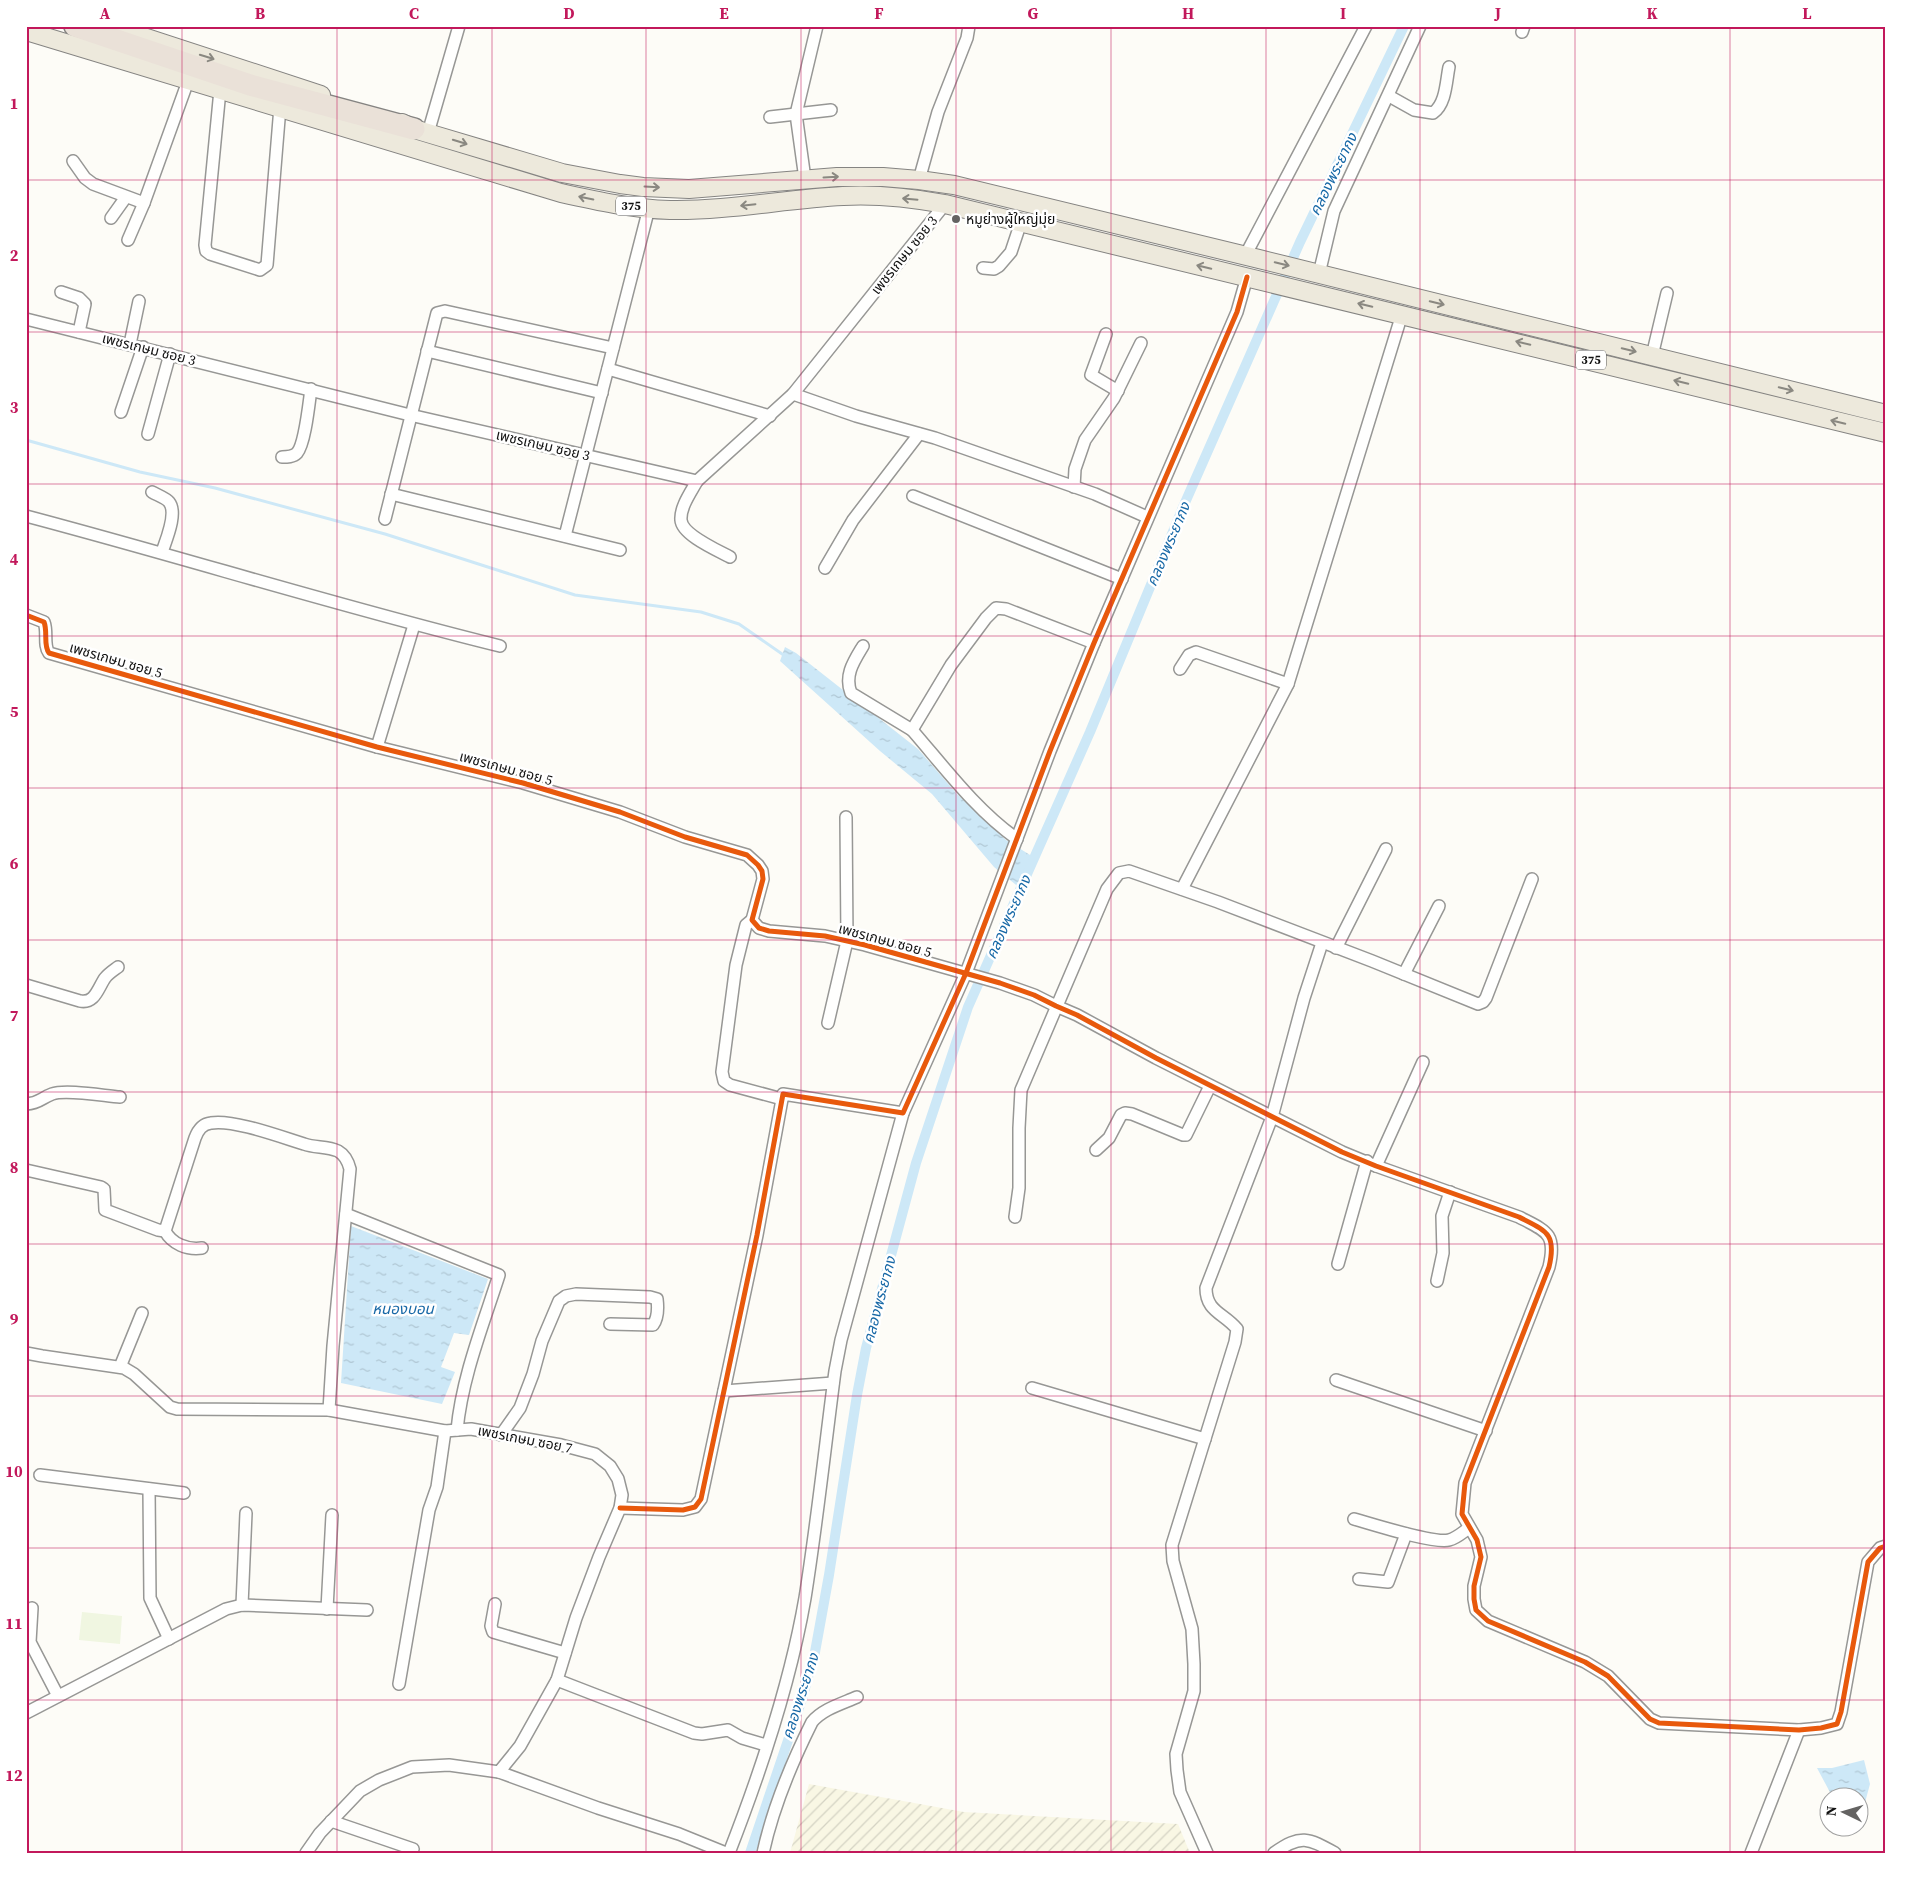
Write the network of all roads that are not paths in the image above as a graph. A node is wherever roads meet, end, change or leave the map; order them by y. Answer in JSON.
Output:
{"nodes":[{"id":1,"x":75,"y":26,"type":"edge"},
{"id":2,"x":110,"y":26,"type":"edge"},
{"id":3,"x":459,"y":26,"type":"edge"},
{"id":4,"x":817,"y":26,"type":"edge"},
{"id":5,"x":969,"y":26,"type":"edge"},
{"id":6,"x":1366,"y":26,"type":"edge"},
{"id":7,"x":1420,"y":26,"type":"edge"},
{"id":8,"x":26,"y":31,"type":"edge"},
{"id":9,"x":148,"y":32,"type":"edge"},
{"id":10,"x":1449,"y":67,"type":"dead end"},
{"id":11,"x":188,"y":81,"type":"junction"},
{"id":12,"x":220,"y":90,"type":"junction"},
{"id":13,"x":1389,"y":96,"type":"junction"},
{"id":14,"x":280,"y":107,"type":"junction"},
{"id":15,"x":831,"y":110,"type":"dead end"},
{"id":16,"x":796,"y":114,"type":"junction"},
{"id":17,"x":770,"y":117,"type":"dead end"},
{"id":18,"x":421,"y":131,"type":"junction"},
{"id":19,"x":73,"y":161,"type":"dead end"},
{"id":20,"x":805,"y":179,"type":"junction"},
{"id":21,"x":919,"y":180,"type":"junction"},
{"id":22,"x":126,"y":197,"type":"junction"},
{"id":23,"x":144,"y":203,"type":"junction"},
{"id":24,"x":945,"y":204,"type":"junction"},
{"id":25,"x":649,"y":208,"type":"junction"},
{"id":26,"x":111,"y":218,"type":"dead end"},
{"id":27,"x":1021,"y":222,"type":"junction"},
{"id":28,"x":128,"y":240,"type":"dead end"},
{"id":29,"x":1252,"y":257,"type":"junction"},
{"id":30,"x":983,"y":268,"type":"dead end"},
{"id":31,"x":1312,"y":272,"type":"junction"},
{"id":32,"x":1249,"y":278,"type":"junction"},
{"id":33,"x":61,"y":292,"type":"dead end"},
{"id":34,"x":1667,"y":293,"type":"dead end"},
{"id":35,"x":139,"y":301,"type":"dead end"},
{"id":36,"x":1402,"y":314,"type":"junction"},
{"id":37,"x":26,"y":319,"type":"edge"},
{"id":38,"x":80,"y":332,"type":"junction"},
{"id":39,"x":1106,"y":334,"type":"dead end"},
{"id":40,"x":130,"y":344,"type":"junction"},
{"id":41,"x":1141,"y":344,"type":"dead end"},
{"id":42,"x":143,"y":347,"type":"junction"},
{"id":43,"x":613,"y":348,"type":"junction"},
{"id":44,"x":427,"y":351,"type":"junction"},
{"id":45,"x":170,"y":354,"type":"junction"},
{"id":46,"x":1652,"y":356,"type":"junction"},
{"id":47,"x":608,"y":368,"type":"junction"},
{"id":48,"x":1764,"y":384,"type":"junction"},
{"id":49,"x":311,"y":390,"type":"junction"},
{"id":50,"x":1118,"y":391,"type":"junction"},
{"id":51,"x":602,"y":393,"type":"junction"},
{"id":52,"x":793,"y":394,"type":"junction"},
{"id":53,"x":1761,"y":402,"type":"junction"},
{"id":54,"x":121,"y":412,"type":"dead end"},
{"id":55,"x":1886,"y":414,"type":"edge"},
{"id":56,"x":410,"y":415,"type":"junction"},
{"id":57,"x":770,"y":416,"type":"junction"},
{"id":58,"x":1886,"y":433,"type":"edge"},
{"id":59,"x":148,"y":434,"type":"dead end"},
{"id":60,"x":919,"y":434,"type":"junction"},
{"id":61,"x":586,"y":455,"type":"junction"},
{"id":62,"x":282,"y":458,"type":"dead end"},
{"id":63,"x":697,"y":480,"type":"junction"},
{"id":64,"x":1074,"y":486,"type":"junction"},
{"id":65,"x":152,"y":492,"type":"dead end"},
{"id":66,"x":391,"y":494,"type":"junction"},
{"id":67,"x":913,"y":496,"type":"dead end"},
{"id":68,"x":26,"y":516,"type":"edge"},
{"id":69,"x":1147,"y":518,"type":"junction"},
{"id":70,"x":384,"y":519,"type":"dead end"},
{"id":71,"x":565,"y":536,"type":"junction"},
{"id":72,"x":620,"y":550,"type":"dead end"},
{"id":73,"x":162,"y":552,"type":"junction"},
{"id":74,"x":730,"y":557,"type":"dead end"},
{"id":75,"x":825,"y":568,"type":"dead end"},
{"id":76,"x":1122,"y":579,"type":"junction"},
{"id":77,"x":26,"y":615,"type":"edge"},
{"id":78,"x":414,"y":625,"type":"junction"},
{"id":79,"x":1094,"y":643,"type":"junction"},
{"id":80,"x":500,"y":646,"type":"dead end"},
{"id":81,"x":863,"y":646,"type":"dead end"},
{"id":82,"x":1180,"y":669,"type":"dead end"},
{"id":83,"x":1288,"y":684,"type":"junction"},
{"id":84,"x":912,"y":730,"type":"junction"},
{"id":85,"x":377,"y":747,"type":"junction"},
{"id":86,"x":846,"y":817,"type":"dead end"},
{"id":87,"x":1017,"y":839,"type":"junction"},
{"id":88,"x":1386,"y":849,"type":"dead end"},
{"id":89,"x":1532,"y":879,"type":"dead end"},
{"id":90,"x":1182,"y":889,"type":"junction"},
{"id":91,"x":1440,"y":906,"type":"dead end"},
{"id":92,"x":752,"y":920,"type":"junction"},
{"id":93,"x":847,"y":942,"type":"junction"},
{"id":94,"x":1322,"y":943,"type":"junction"},
{"id":95,"x":1336,"y":948,"type":"junction"},
{"id":96,"x":118,"y":967,"type":"dead end"},
{"id":97,"x":969,"y":974,"type":"junction"},
{"id":98,"x":1404,"y":974,"type":"junction"},
{"id":99,"x":26,"y":985,"type":"edge"},
{"id":100,"x":1056,"y":1006,"type":"junction"},
{"id":101,"x":828,"y":1023,"type":"dead end"},
{"id":102,"x":1423,"y":1062,"type":"dead end"},
{"id":103,"x":1210,"y":1086,"type":"junction"},
{"id":104,"x":120,"y":1097,"type":"dead end"},
{"id":105,"x":782,"y":1099,"type":"junction"},
{"id":106,"x":26,"y":1104,"type":"edge"},
{"id":107,"x":903,"y":1113,"type":"junction"},
{"id":108,"x":1272,"y":1117,"type":"junction"},
{"id":109,"x":1096,"y":1150,"type":"dead end"},
{"id":110,"x":1371,"y":1163,"type":"junction"},
{"id":111,"x":26,"y":1170,"type":"edge"},
{"id":112,"x":1450,"y":1192,"type":"junction"},
{"id":113,"x":346,"y":1214,"type":"junction"},
{"id":114,"x":1015,"y":1217,"type":"dead end"},
{"id":115,"x":165,"y":1230,"type":"junction"},
{"id":116,"x":202,"y":1248,"type":"dead end"},
{"id":117,"x":1338,"y":1264,"type":"dead end"},
{"id":118,"x":1437,"y":1281,"type":"dead end"},
{"id":119,"x":142,"y":1313,"type":"dead end"},
{"id":120,"x":610,"y":1324,"type":"dead end"},
{"id":121,"x":26,"y":1352,"type":"edge"},
{"id":122,"x":120,"y":1367,"type":"junction"},
{"id":123,"x":1336,"y":1380,"type":"dead end"},
{"id":124,"x":833,"y":1383,"type":"junction"},
{"id":125,"x":1032,"y":1388,"type":"dead end"},
{"id":126,"x":724,"y":1391,"type":"junction"},
{"id":127,"x":329,"y":1410,"type":"junction"},
{"id":128,"x":457,"y":1430,"type":"junction"},
{"id":129,"x":1486,"y":1430,"type":"junction"},
{"id":130,"x":444,"y":1431,"type":"junction"},
{"id":131,"x":502,"y":1435,"type":"junction"},
{"id":132,"x":1205,"y":1439,"type":"junction"},
{"id":133,"x":40,"y":1475,"type":"dead end"},
{"id":134,"x":149,"y":1489,"type":"junction"},
{"id":135,"x":184,"y":1493,"type":"dead end"},
{"id":136,"x":620,"y":1508,"type":"junction"},
{"id":137,"x":246,"y":1513,"type":"dead end"},
{"id":138,"x":332,"y":1515,"type":"dead end"},
{"id":139,"x":1354,"y":1519,"type":"dead end"},
{"id":140,"x":1469,"y":1528,"type":"junction"},
{"id":141,"x":1406,"y":1534,"type":"junction"},
{"id":142,"x":1886,"y":1546,"type":"edge"},
{"id":143,"x":1359,"y":1579,"type":"dead end"},
{"id":144,"x":495,"y":1604,"type":"dead end"},
{"id":145,"x":242,"y":1605,"type":"junction"},
{"id":146,"x":32,"y":1608,"type":"dead end"},
{"id":147,"x":327,"y":1608,"type":"junction"},
{"id":148,"x":368,"y":1610,"type":"dead end"},
{"id":149,"x":169,"y":1639,"type":"junction"},
{"id":150,"x":565,"y":1653,"type":"junction"},
{"id":151,"x":556,"y":1680,"type":"junction"},
{"id":152,"x":399,"y":1684,"type":"dead end"},
{"id":153,"x":58,"y":1696,"type":"junction"},
{"id":154,"x":857,"y":1697,"type":"dead end"},
{"id":155,"x":26,"y":1713,"type":"edge"},
{"id":156,"x":1799,"y":1730,"type":"junction"},
{"id":157,"x":766,"y":1745,"type":"junction"},
{"id":158,"x":499,"y":1772,"type":"junction"},
{"id":159,"x":331,"y":1821,"type":"junction"},
{"id":160,"x":413,"y":1849,"type":"dead end"},
{"id":161,"x":306,"y":1853,"type":"edge"},
{"id":162,"x":728,"y":1853,"type":"edge"},
{"id":163,"x":764,"y":1853,"type":"edge"},
{"id":164,"x":1207,"y":1853,"type":"edge"},
{"id":165,"x":1274,"y":1853,"type":"edge"},
{"id":166,"x":1336,"y":1853,"type":"edge"},
{"id":167,"x":1751,"y":1853,"type":"edge"}],
"edges":[{"from":1,"to":18,"type":"highway"},
{"from":2,"to":9,"type":"main road","number":"375"},
{"from":3,"to":18,"type":"street"},
{"from":4,"to":16,"type":"street"},
{"from":5,"to":21,"type":"street"},
{"from":6,"to":29,"type":"street"},
{"from":7,"to":13,"type":"street"},
{"from":8,"to":11,"type":"main road","number":"375"},
{"from":9,"to":18,"type":"main road","number":"375","one_way":true},
{"from":10,"to":13,"type":"street"},
{"from":11,"to":12,"type":"main road","number":"375"},
{"from":11,"to":23,"type":"street"},
{"from":12,"to":14,"type":"main road","number":"375"},
{"from":12,"to":14,"type":"street"},
{"from":13,"to":31,"type":"street"},
{"from":25,"to":14,"type":"main road","number":"375","one_way":true},
{"from":15,"to":16,"type":"street"},
{"from":16,"to":17,"type":"street"},
{"from":16,"to":20,"type":"street"},
{"from":18,"to":20,"type":"main road","number":"375","one_way":true},
{"from":19,"to":22,"type":"street"},
{"from":20,"to":21,"type":"main road","number":"375","one_way":true},
{"from":21,"to":29,"type":"main road","number":"375"},
{"from":22,"to":23,"type":"street"},
{"from":22,"to":26,"type":"street"},
{"from":23,"to":28,"type":"street"},
{"from":24,"to":25,"type":"main road","number":"375","one_way":true},
{"from":24,"to":27,"type":"main road","number":"375"},
{"from":24,"to":52,"type":"street","name":"เพชรเกษม ซอย 3"},
{"from":25,"to":43,"type":"street"},
{"from":27,"to":30,"type":"street"},
{"from":32,"to":27,"type":"main road","number":"375","one_way":true},
{"from":29,"to":31,"type":"main road","number":"375","one_way":true},
{"from":31,"to":46,"type":"main road","number":"375","one_way":true},
{"from":36,"to":32,"type":"main road","number":"375","one_way":true},
{"from":32,"to":69,"type":"street"},
{"from":33,"to":38,"type":"street"},
{"from":34,"to":46,"type":"street"},
{"from":35,"to":40,"type":"street"},
{"from":53,"to":36,"type":"main road","number":"375","one_way":true},
{"from":36,"to":83,"type":"street"},
{"from":37,"to":38,"type":"street","name":"เพชรเกษม ซอย 3"},
{"from":38,"to":40,"type":"street","name":"เพชรเกษม ซอย 3"},
{"from":39,"to":50,"type":"street"},
{"from":40,"to":42,"type":"street","name":"เพชรเกษม ซอย 3"},
{"from":41,"to":50,"type":"street"},
{"from":42,"to":45,"type":"street","name":"เพชรเกษม ซอย 3"},
{"from":42,"to":54,"type":"street"},
{"from":43,"to":44,"type":"street"},
{"from":43,"to":47,"type":"street"},
{"from":44,"to":51,"type":"street"},
{"from":44,"to":56,"type":"street"},
{"from":45,"to":49,"type":"street","name":"เพชรเกษม ซอย 3"},
{"from":45,"to":59,"type":"street"},
{"from":46,"to":48,"type":"main road","number":"375"},
{"from":47,"to":51,"type":"street"},
{"from":47,"to":57,"type":"street"},
{"from":48,"to":53,"type":"main road"},
{"from":48,"to":55,"type":"main road","number":"375","one_way":true},
{"from":49,"to":56,"type":"street","name":"เพชรเกษม ซอย 3"},
{"from":49,"to":62,"type":"street"},
{"from":50,"to":64,"type":"street"},
{"from":51,"to":61,"type":"street"},
{"from":52,"to":57,"type":"street","name":"เพชรเกษม ซอย 3"},
{"from":52,"to":60,"type":"street"},
{"from":58,"to":53,"type":"main road","number":"375","one_way":true},
{"from":56,"to":61,"type":"street","name":"เพชรเกษม ซอย 3"},
{"from":56,"to":66,"type":"street"},
{"from":57,"to":63,"type":"street","name":"เพชรเกษม ซอย 3"},
{"from":60,"to":64,"type":"street"},
{"from":60,"to":75,"type":"street"},
{"from":61,"to":63,"type":"street","name":"เพชรเกษม ซอย 3"},
{"from":61,"to":71,"type":"street"},
{"from":63,"to":74,"type":"street"},
{"from":64,"to":69,"type":"street"},
{"from":65,"to":73,"type":"street"},
{"from":66,"to":70,"type":"street"},
{"from":66,"to":71,"type":"street"},
{"from":67,"to":76,"type":"street"},
{"from":68,"to":73,"type":"street"},
{"from":69,"to":76,"type":"street"},
{"from":71,"to":72,"type":"street"},
{"from":73,"to":78,"type":"street"},
{"from":76,"to":79,"type":"street"},
{"from":77,"to":85,"type":"street","name":"เพชรเกษม ซอย 5"},
{"from":78,"to":80,"type":"street"},
{"from":78,"to":85,"type":"street"},
{"from":79,"to":84,"type":"street"},
{"from":79,"to":87,"type":"street"},
{"from":81,"to":84,"type":"street"},
{"from":82,"to":83,"type":"street"},
{"from":83,"to":90,"type":"street"},
{"from":84,"to":87,"type":"street"},
{"from":85,"to":92,"type":"street","name":"เพชรเกษม ซอย 5"},
{"from":86,"to":93,"type":"street"},
{"from":87,"to":97,"type":"street"},
{"from":88,"to":95,"type":"street"},
{"from":89,"to":98,"type":"street"},
{"from":90,"to":94,"type":"street"},
{"from":90,"to":100,"type":"street"},
{"from":91,"to":98,"type":"street"},
{"from":92,"to":93,"type":"street","name":"เพชรเกษม ซอย 5"},
{"from":92,"to":105,"type":"street"},
{"from":93,"to":97,"type":"street","name":"เพชรเกษม ซอย 5"},
{"from":93,"to":101,"type":"street"},
{"from":94,"to":95,"type":"street"},
{"from":94,"to":108,"type":"street"},
{"from":95,"to":98,"type":"street"},
{"from":96,"to":99,"type":"street"},
{"from":97,"to":100,"type":"street","name":"เพชรเกษม ซอย 5"},
{"from":97,"to":107,"type":"street"},
{"from":100,"to":103,"type":"street","name":"เพชรเกษม ซอย 5"},
{"from":100,"to":114,"type":"street"},
{"from":102,"to":110,"type":"street"},
{"from":103,"to":108,"type":"street","name":"เพชรเกษม ซอย 5"},
{"from":103,"to":109,"type":"street"},
{"from":104,"to":106,"type":"street"},
{"from":105,"to":107,"type":"street"},
{"from":105,"to":126,"type":"street"},
{"from":107,"to":124,"type":"street"},
{"from":108,"to":110,"type":"street","name":"เพชรเกษม ซอย 5"},
{"from":108,"to":132,"type":"street"},
{"from":110,"to":112,"type":"street","name":"เพชรเกษม ซอย 5"},
{"from":110,"to":117,"type":"street"},
{"from":111,"to":115,"type":"street"},
{"from":112,"to":118,"type":"street"},
{"from":112,"to":129,"type":"street","name":"เพชรเกษม ซอย 5"},
{"from":113,"to":115,"type":"street"},
{"from":113,"to":127,"type":"street"},
{"from":113,"to":128,"type":"street"},
{"from":115,"to":116,"type":"street"},
{"from":119,"to":122,"type":"street"},
{"from":120,"to":131,"type":"street"},
{"from":121,"to":122,"type":"street","name":"เพชรเกษม ซอย 7"},
{"from":122,"to":127,"type":"street","name":"เพชรเกษม ซอย 7"},
{"from":123,"to":129,"type":"street"},
{"from":124,"to":126,"type":"street"},
{"from":124,"to":157,"type":"street"},
{"from":125,"to":132,"type":"street"},
{"from":126,"to":136,"type":"street"},
{"from":127,"to":130,"type":"street","name":"เพชรเกษม ซอย 7"},
{"from":128,"to":130,"type":"street","name":"เพชรเกษม ซอย 7"},
{"from":128,"to":131,"type":"street","name":"เพชรเกษม ซอย 7"},
{"from":129,"to":140,"type":"street"},
{"from":130,"to":152,"type":"street"},
{"from":131,"to":136,"type":"street","name":"เพชรเกษม ซอย 7"},
{"from":132,"to":164,"type":"street"},
{"from":133,"to":134,"type":"street"},
{"from":134,"to":135,"type":"street"},
{"from":134,"to":149,"type":"street"},
{"from":136,"to":150,"type":"street","name":"เพชรเกษม ซอย 7"},
{"from":137,"to":145,"type":"street"},
{"from":138,"to":147,"type":"street"},
{"from":139,"to":141,"type":"street"},
{"from":140,"to":141,"type":"street"},
{"from":140,"to":156,"type":"street"},
{"from":141,"to":143,"type":"street"},
{"from":142,"to":156,"type":"street"},
{"from":144,"to":150,"type":"street"},
{"from":145,"to":147,"type":"street"},
{"from":145,"to":149,"type":"street"},
{"from":146,"to":153,"type":"street"},
{"from":147,"to":148,"type":"street"},
{"from":149,"to":153,"type":"street"},
{"from":150,"to":151,"type":"street","name":"เพชรเกษม ซอย 7"},
{"from":151,"to":157,"type":"street"},
{"from":151,"to":158,"type":"street","name":"เพชรเกษม ซอย 7"},
{"from":153,"to":155,"type":"street"},
{"from":154,"to":163,"type":"street"},
{"from":156,"to":167,"type":"street"},
{"from":157,"to":162,"type":"street"},
{"from":158,"to":159,"type":"street"},
{"from":158,"to":162,"type":"street"},
{"from":159,"to":160,"type":"street"},
{"from":159,"to":161,"type":"street"},
{"from":165,"to":166,"type":"street"}]}
